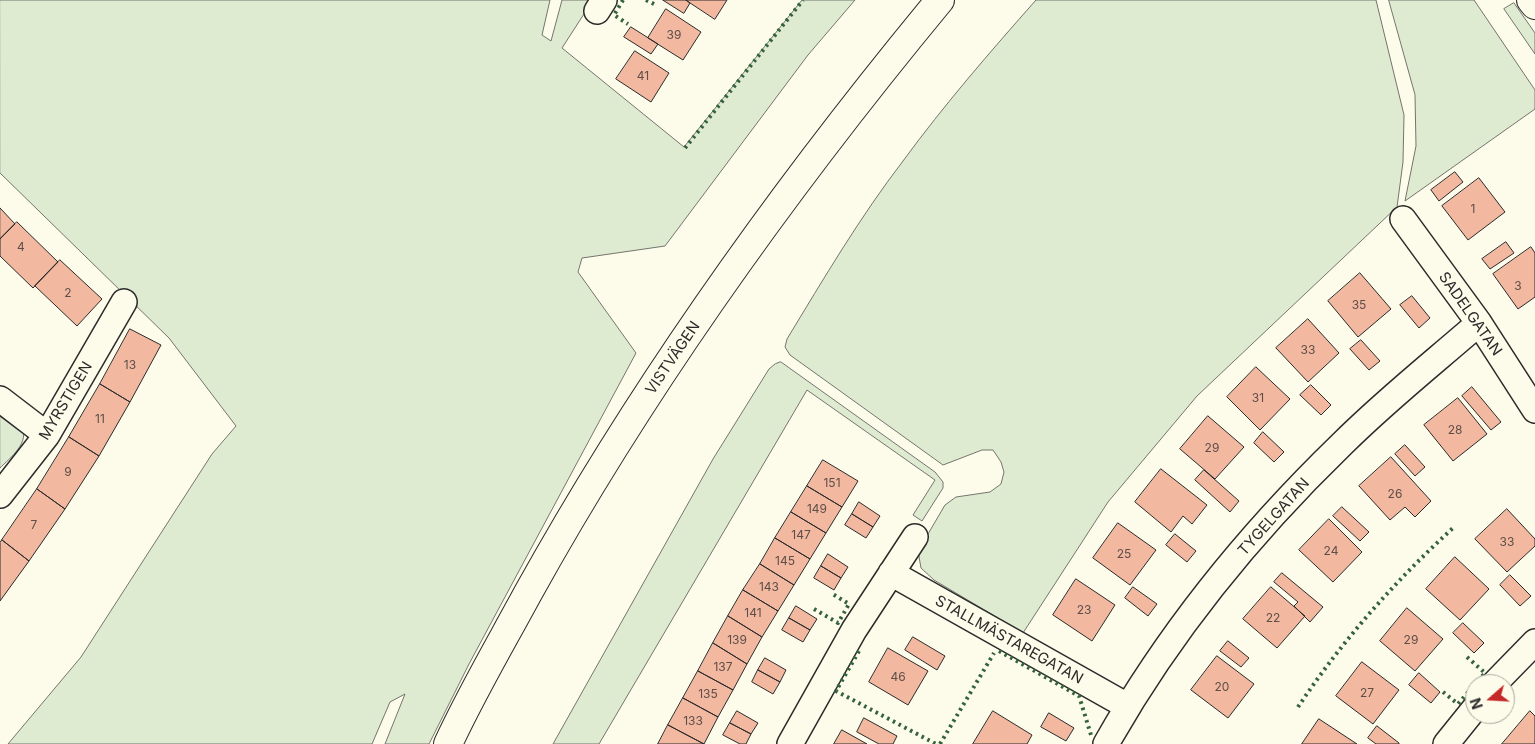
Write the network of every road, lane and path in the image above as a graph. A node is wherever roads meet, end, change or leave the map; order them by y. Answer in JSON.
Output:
{"nodes":[{"id":1,"x":940,"y":0,"type":"edge"},
{"id":2,"x":1532,"y":0,"type":"edge"},
{"id":3,"x":1535,"y":5,"type":"edge"},
{"id":4,"x":1403,"y":219,"type":"dead end"},
{"id":5,"x":124,"y":302,"type":"dead end"},
{"id":6,"x":1479,"y":324,"type":"junction"},
{"id":7,"x":0,"y":399,"type":"edge"},
{"id":8,"x":1535,"y":410,"type":"edge"},
{"id":9,"x":47,"y":435,"type":"junction"},
{"id":10,"x":0,"y":495,"type":"edge"},
{"id":11,"x":915,"y":537,"type":"dead end"},
{"id":12,"x":891,"y":573,"type":"junction"},
{"id":13,"x":1535,"y":642,"type":"edge"},
{"id":14,"x":1504,"y":674,"type":"edge"},
{"id":15,"x":1127,"y":706,"type":"junction"},
{"id":16,"x":1465,"y":720,"type":"edge"},
{"id":17,"x":448,"y":744,"type":"edge"},
{"id":18,"x":790,"y":744,"type":"edge"},
{"id":19,"x":1106,"y":744,"type":"edge"},
{"id":20,"x":1446,"y":744,"type":"edge"}],
"edges":[{"from":1,"to":17,"type":"main road","name":"VISTVÄGEN"},
{"from":2,"to":3,"type":"main road"},
{"from":4,"to":6,"type":"street","name":"SADELGATAN"},
{"from":5,"to":9,"type":"street","name":"MYRSTIGEN"},
{"from":6,"to":8,"type":"street","name":"SADELGATAN"},
{"from":6,"to":15,"type":"street","name":"TYGELGATAN"},
{"from":7,"to":9,"type":"street"},
{"from":9,"to":10,"type":"street","name":"MYRSTIGEN"},
{"from":11,"to":12,"type":"street"},
{"from":12,"to":15,"type":"street","name":"STALLMÄSTAREGATAN"},
{"from":12,"to":18,"type":"street"},
{"from":13,"to":14,"type":"street"},
{"from":15,"to":19,"type":"street","name":"TYGELGATAN"},
{"from":16,"to":20,"type":"street"}]}
